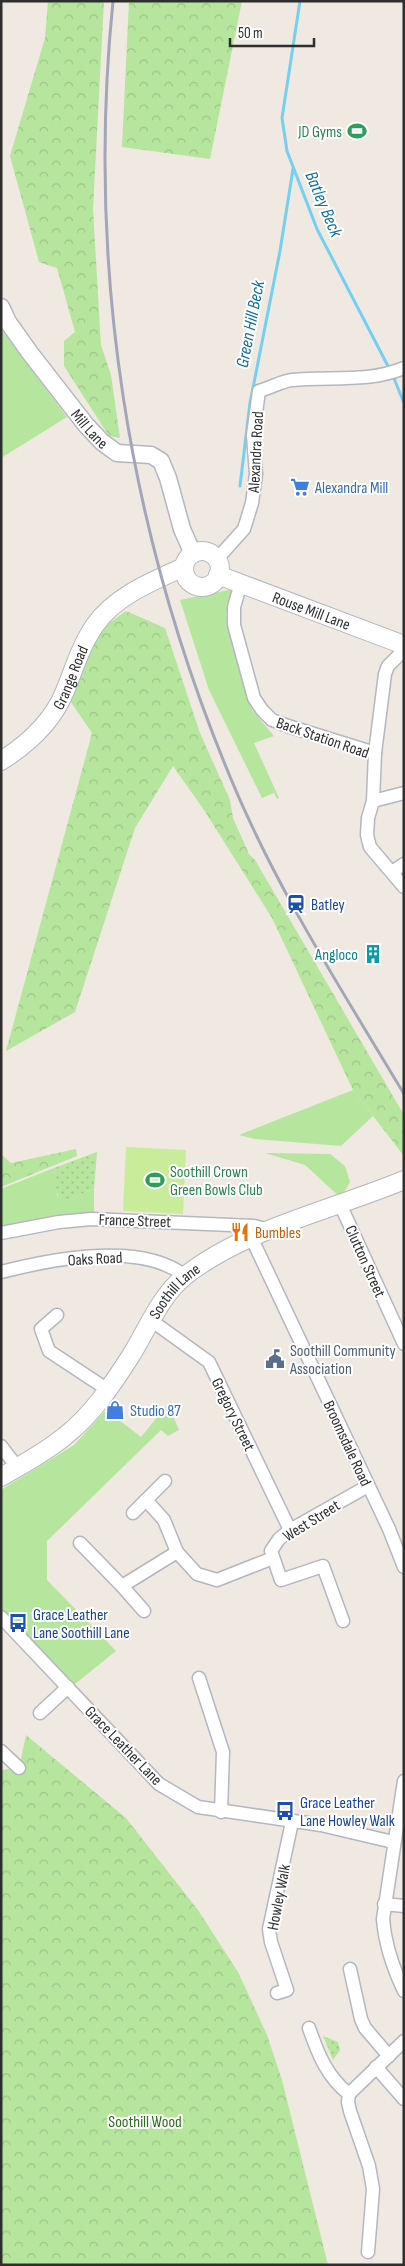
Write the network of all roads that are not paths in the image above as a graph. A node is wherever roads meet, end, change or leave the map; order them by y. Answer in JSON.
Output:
{"nodes":[{"id":1,"x":1,"y":307,"type":"edge"},
{"id":2,"x":400,"y":369,"type":"edge"},
{"id":3,"x":188,"y":567,"type":"junction"},
{"id":4,"x":218,"y":567,"type":"junction"},
{"id":5,"x":241,"y":582,"type":"junction"},
{"id":6,"x":404,"y":645,"type":"edge"},
{"id":7,"x":404,"y":650,"type":"edge"},
{"id":8,"x":375,"y":753,"type":"junction"},
{"id":9,"x":1,"y":761,"type":"edge"},
{"id":10,"x":404,"y":793,"type":"edge"},
{"id":11,"x":373,"y":801,"type":"junction"},
{"id":12,"x":404,"y":864,"type":"edge"},
{"id":13,"x":392,"y":872,"type":"junction"},
{"id":14,"x":404,"y":887,"type":"edge"},
{"id":15,"x":404,"y":1180,"type":"edge"},
{"id":16,"x":340,"y":1204,"type":"junction"},
{"id":17,"x":269,"y":1230,"type":"junction"},
{"id":18,"x":1,"y":1233,"type":"edge"},
{"id":19,"x":252,"y":1239,"type":"junction"},
{"id":20,"x":1,"y":1272,"type":"edge"},
{"id":21,"x":185,"y":1276,"type":"junction"},
{"id":22,"x":57,"y":1315,"type":"dead end"},
{"id":23,"x":152,"y":1321,"type":"junction"},
{"id":24,"x":404,"y":1344,"type":"edge"},
{"id":25,"x":108,"y":1390,"type":"junction"},
{"id":26,"x":1,"y":1446,"type":"edge"},
{"id":27,"x":17,"y":1467,"type":"junction"},
{"id":28,"x":1,"y":1477,"type":"edge"},
{"id":29,"x":166,"y":1481,"type":"dead end"},
{"id":30,"x":368,"y":1486,"type":"junction"},
{"id":31,"x":146,"y":1500,"type":"junction"},
{"id":32,"x":133,"y":1513,"type":"dead end"},
{"id":33,"x":290,"y":1530,"type":"junction"},
{"id":34,"x":80,"y":1543,"type":"dead end"},
{"id":35,"x":177,"y":1552,"type":"junction"},
{"id":36,"x":273,"y":1558,"type":"junction"},
{"id":37,"x":404,"y":1567,"type":"edge"},
{"id":38,"x":122,"y":1586,"type":"junction"},
{"id":39,"x":144,"y":1611,"type":"dead end"},
{"id":40,"x":1,"y":1618,"type":"edge"},
{"id":41,"x":343,"y":1621,"type":"dead end"},
{"id":42,"x":199,"y":1678,"type":"dead end"},
{"id":43,"x":68,"y":1687,"type":"junction"},
{"id":44,"x":40,"y":1712,"type":"dead end"},
{"id":45,"x":1,"y":1750,"type":"edge"},
{"id":46,"x":19,"y":1768,"type":"dead end"},
{"id":47,"x":404,"y":1781,"type":"edge"},
{"id":48,"x":221,"y":1812,"type":"junction"},
{"id":49,"x":292,"y":1822,"type":"junction"},
{"id":50,"x":394,"y":1842,"type":"junction"},
{"id":51,"x":384,"y":1904,"type":"junction"},
{"id":52,"x":404,"y":1906,"type":"edge"},
{"id":53,"x":350,"y":1969,"type":"dead end"},
{"id":54,"x":404,"y":1991,"type":"edge"},
{"id":55,"x":277,"y":1993,"type":"dead end"},
{"id":56,"x":309,"y":2028,"type":"dead end"},
{"id":57,"x":404,"y":2041,"type":"edge"},
{"id":58,"x":389,"y":2056,"type":"junction"},
{"id":59,"x":376,"y":2067,"type":"junction"},
{"id":60,"x":349,"y":2094,"type":"junction"},
{"id":61,"x":404,"y":2099,"type":"edge"},
{"id":62,"x":368,"y":2252,"type":"dead end"}],
"edges":[{"from":1,"to":3,"type":"street","name":"Mill Lane"},
{"from":2,"to":4,"type":"street","name":"Alexandra Road"},
{"from":3,"to":4,"type":"main road"},
{"from":3,"to":4,"type":"main road"},
{"from":3,"to":9,"type":"main road","name":"Grange Road"},
{"from":4,"to":5,"type":"main road","name":"Rouse Mill Lane"},
{"from":5,"to":6,"type":"main road","name":"Rouse Mill Lane"},
{"from":5,"to":8,"type":"street","name":"Back Station Road"},
{"from":7,"to":8,"type":"street"},
{"from":8,"to":11,"type":"street","name":"Back Station Road"},
{"from":10,"to":11,"type":"street"},
{"from":11,"to":13,"type":"street","name":"Back Station Road"},
{"from":12,"to":13,"type":"street"},
{"from":13,"to":14,"type":"street","name":"Back Station Road"},
{"from":15,"to":16,"type":"main road","name":"Soothill Lane"},
{"from":16,"to":17,"type":"main road","name":"Soothill Lane"},
{"from":16,"to":24,"type":"street","name":"Clutton Street"},
{"from":17,"to":18,"type":"street","name":"France Street"},
{"from":17,"to":19,"type":"main road","name":"Soothill Lane"},
{"from":19,"to":21,"type":"main road","name":"Soothill Lane"},
{"from":19,"to":30,"type":"street","name":"Broomsdale Road"},
{"from":20,"to":21,"type":"street","name":"Oaks Road"},
{"from":21,"to":23,"type":"main road","name":"Soothill Lane"},
{"from":22,"to":25,"type":"street"},
{"from":23,"to":25,"type":"main road","name":"Soothill Lane"},
{"from":23,"to":33,"type":"street","name":"Gregory Street"},
{"from":25,"to":27,"type":"main road","name":"Soothill Lane"},
{"from":26,"to":27,"type":"street"},
{"from":27,"to":28,"type":"main road","name":"Soothill Lane"},
{"from":29,"to":31,"type":"street"},
{"from":30,"to":33,"type":"street","name":"West Street"},
{"from":30,"to":37,"type":"street","name":"Broomsdale Road"},
{"from":31,"to":32,"type":"street"},
{"from":31,"to":35,"type":"street"},
{"from":33,"to":36,"type":"street","name":"West Street"},
{"from":34,"to":38,"type":"street"},
{"from":35,"to":36,"type":"street"},
{"from":35,"to":38,"type":"street"},
{"from":36,"to":41,"type":"street","name":"West Street"},
{"from":38,"to":39,"type":"street"},
{"from":40,"to":43,"type":"street","name":"Grace Leather Lane"},
{"from":42,"to":48,"type":"street"},
{"from":43,"to":44,"type":"street"},
{"from":43,"to":48,"type":"street","name":"Grace Leather Lane"},
{"from":45,"to":46,"type":"street"},
{"from":47,"to":50,"type":"street"},
{"from":48,"to":49,"type":"street","name":"Grace Leather Lane"},
{"from":49,"to":50,"type":"street","name":"Grace Leather Lane"},
{"from":49,"to":55,"type":"street","name":"Howley Walk"},
{"from":50,"to":51,"type":"street"},
{"from":51,"to":52,"type":"street"},
{"from":51,"to":54,"type":"street"},
{"from":53,"to":58,"type":"street"},
{"from":56,"to":60,"type":"street"},
{"from":57,"to":58,"type":"street"},
{"from":58,"to":59,"type":"street"},
{"from":59,"to":60,"type":"street"},
{"from":59,"to":61,"type":"street"},
{"from":60,"to":62,"type":"street"}]}
